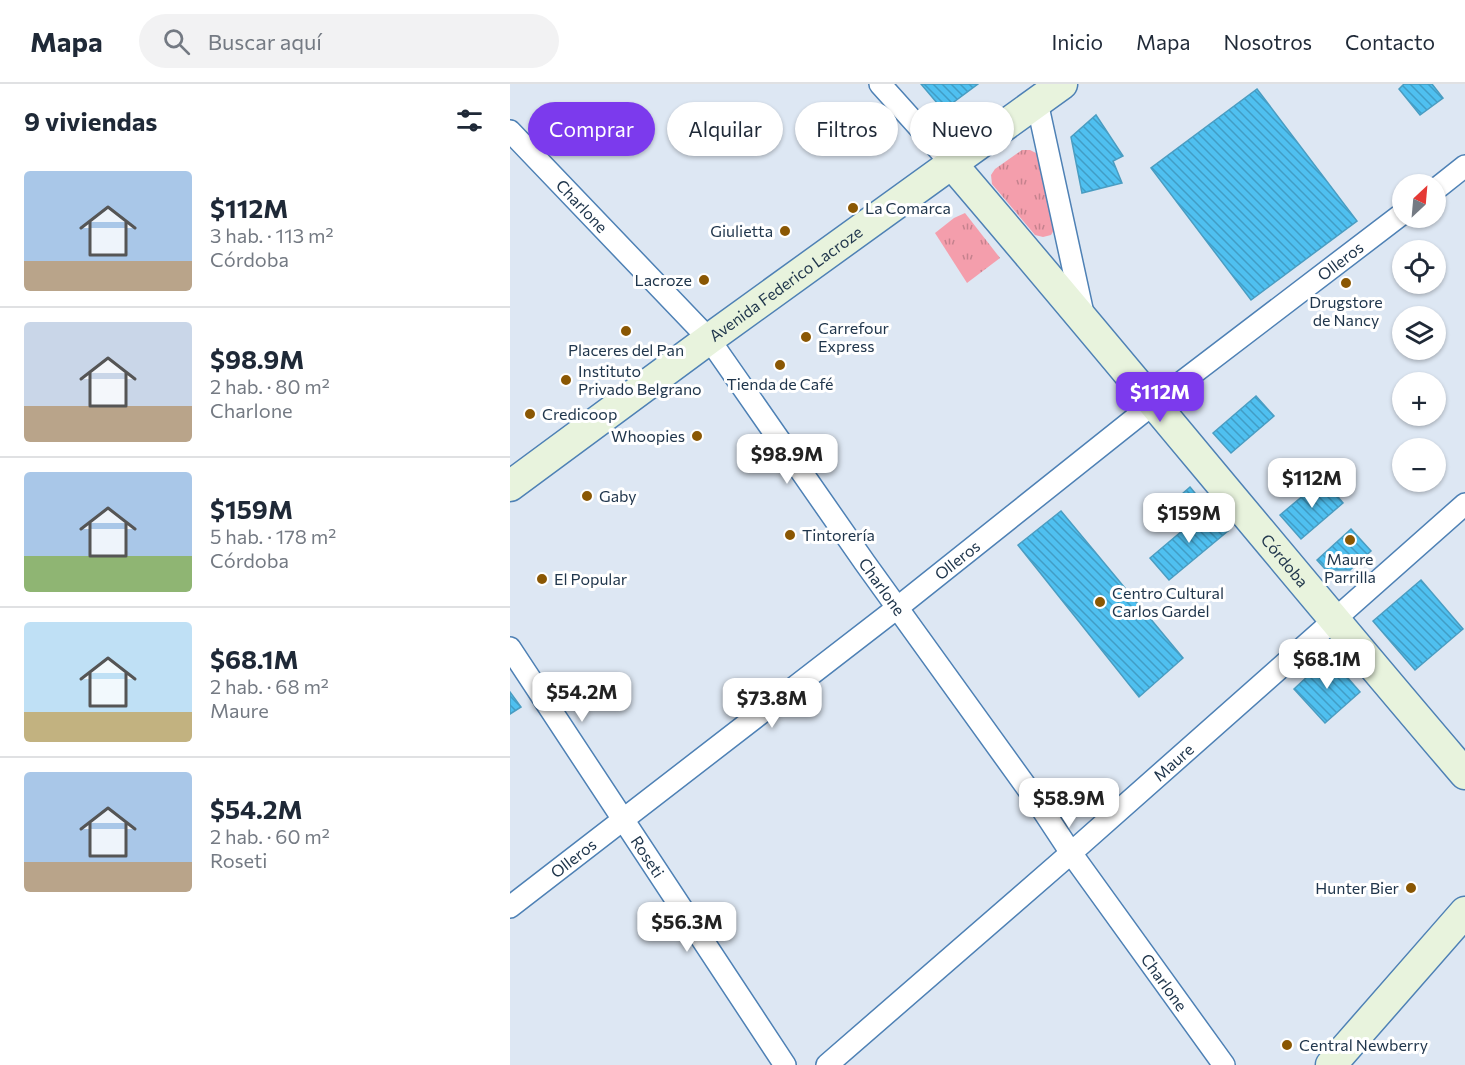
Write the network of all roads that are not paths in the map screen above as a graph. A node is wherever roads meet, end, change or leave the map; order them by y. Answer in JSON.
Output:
{"nodes":[{"id":1,"x":880,"y":84,"type":"edge"},
{"id":2,"x":1062,"y":84,"type":"edge"},
{"id":3,"x":1036,"y":102,"type":"junction"},
{"id":4,"x":510,"y":131,"type":"edge"},
{"id":5,"x":951,"y":163,"type":"junction"},
{"id":6,"x":1465,"y":166,"type":"edge"},
{"id":7,"x":1446,"y":181,"type":"edge"},
{"id":8,"x":1392,"y":222,"type":"edge"},
{"id":9,"x":1084,"y":319,"type":"junction"},
{"id":10,"x":709,"y":339,"type":"junction"},
{"id":11,"x":1153,"y":404,"type":"junction"},
{"id":12,"x":510,"y":486,"type":"edge"},
{"id":13,"x":1465,"y":504,"type":"edge"},
{"id":14,"x":897,"y":608,"type":"junction"},
{"id":15,"x":1334,"y":620,"type":"junction"},
{"id":16,"x":510,"y":648,"type":"edge"},
{"id":17,"x":1465,"y":774,"type":"edge"},
{"id":18,"x":622,"y":820,"type":"junction"},
{"id":19,"x":1071,"y":853,"type":"junction"},
{"id":20,"x":510,"y":907,"type":"edge"},
{"id":21,"x":1465,"y":912,"type":"edge"},
{"id":22,"x":785,"y":1065,"type":"edge"},
{"id":23,"x":827,"y":1065,"type":"edge"},
{"id":24,"x":1224,"y":1065,"type":"edge"},
{"id":25,"x":1331,"y":1065,"type":"edge"}],
"edges":[{"from":1,"to":5,"type":"street"},
{"from":2,"to":3,"type":"main road","name":"Avenida Federico Lacroze"},
{"from":3,"to":5,"type":"main road","name":"Avenida Federico Lacroze"},
{"from":3,"to":9,"type":"street","name":"Córdoba"},
{"from":4,"to":10,"type":"street","name":"Charlone"},
{"from":5,"to":9,"type":"main road","name":"Córdoba"},
{"from":5,"to":10,"type":"main road","name":"Avenida Federico Lacroze"},
{"from":6,"to":7,"type":"street"},
{"from":8,"to":11,"type":"street","name":"Olleros"},
{"from":9,"to":11,"type":"main road","name":"Córdoba"},
{"from":10,"to":12,"type":"main road","name":"Avenida Federico Lacroze"},
{"from":10,"to":14,"type":"street","name":"Charlone"},
{"from":11,"to":14,"type":"street","name":"Olleros"},
{"from":11,"to":15,"type":"main road","name":"Córdoba"},
{"from":13,"to":15,"type":"street","name":"Maure"},
{"from":14,"to":18,"type":"street","name":"Olleros"},
{"from":14,"to":19,"type":"street","name":"Charlone"},
{"from":15,"to":17,"type":"main road","name":"Córdoba"},
{"from":15,"to":19,"type":"street","name":"Maure"},
{"from":16,"to":18,"type":"street","name":"Roseti"},
{"from":18,"to":20,"type":"street","name":"Olleros"},
{"from":18,"to":22,"type":"street","name":"Roseti"},
{"from":19,"to":23,"type":"street","name":"Maure"},
{"from":19,"to":24,"type":"street","name":"Charlone"},
{"from":21,"to":25,"type":"main road"}]}
